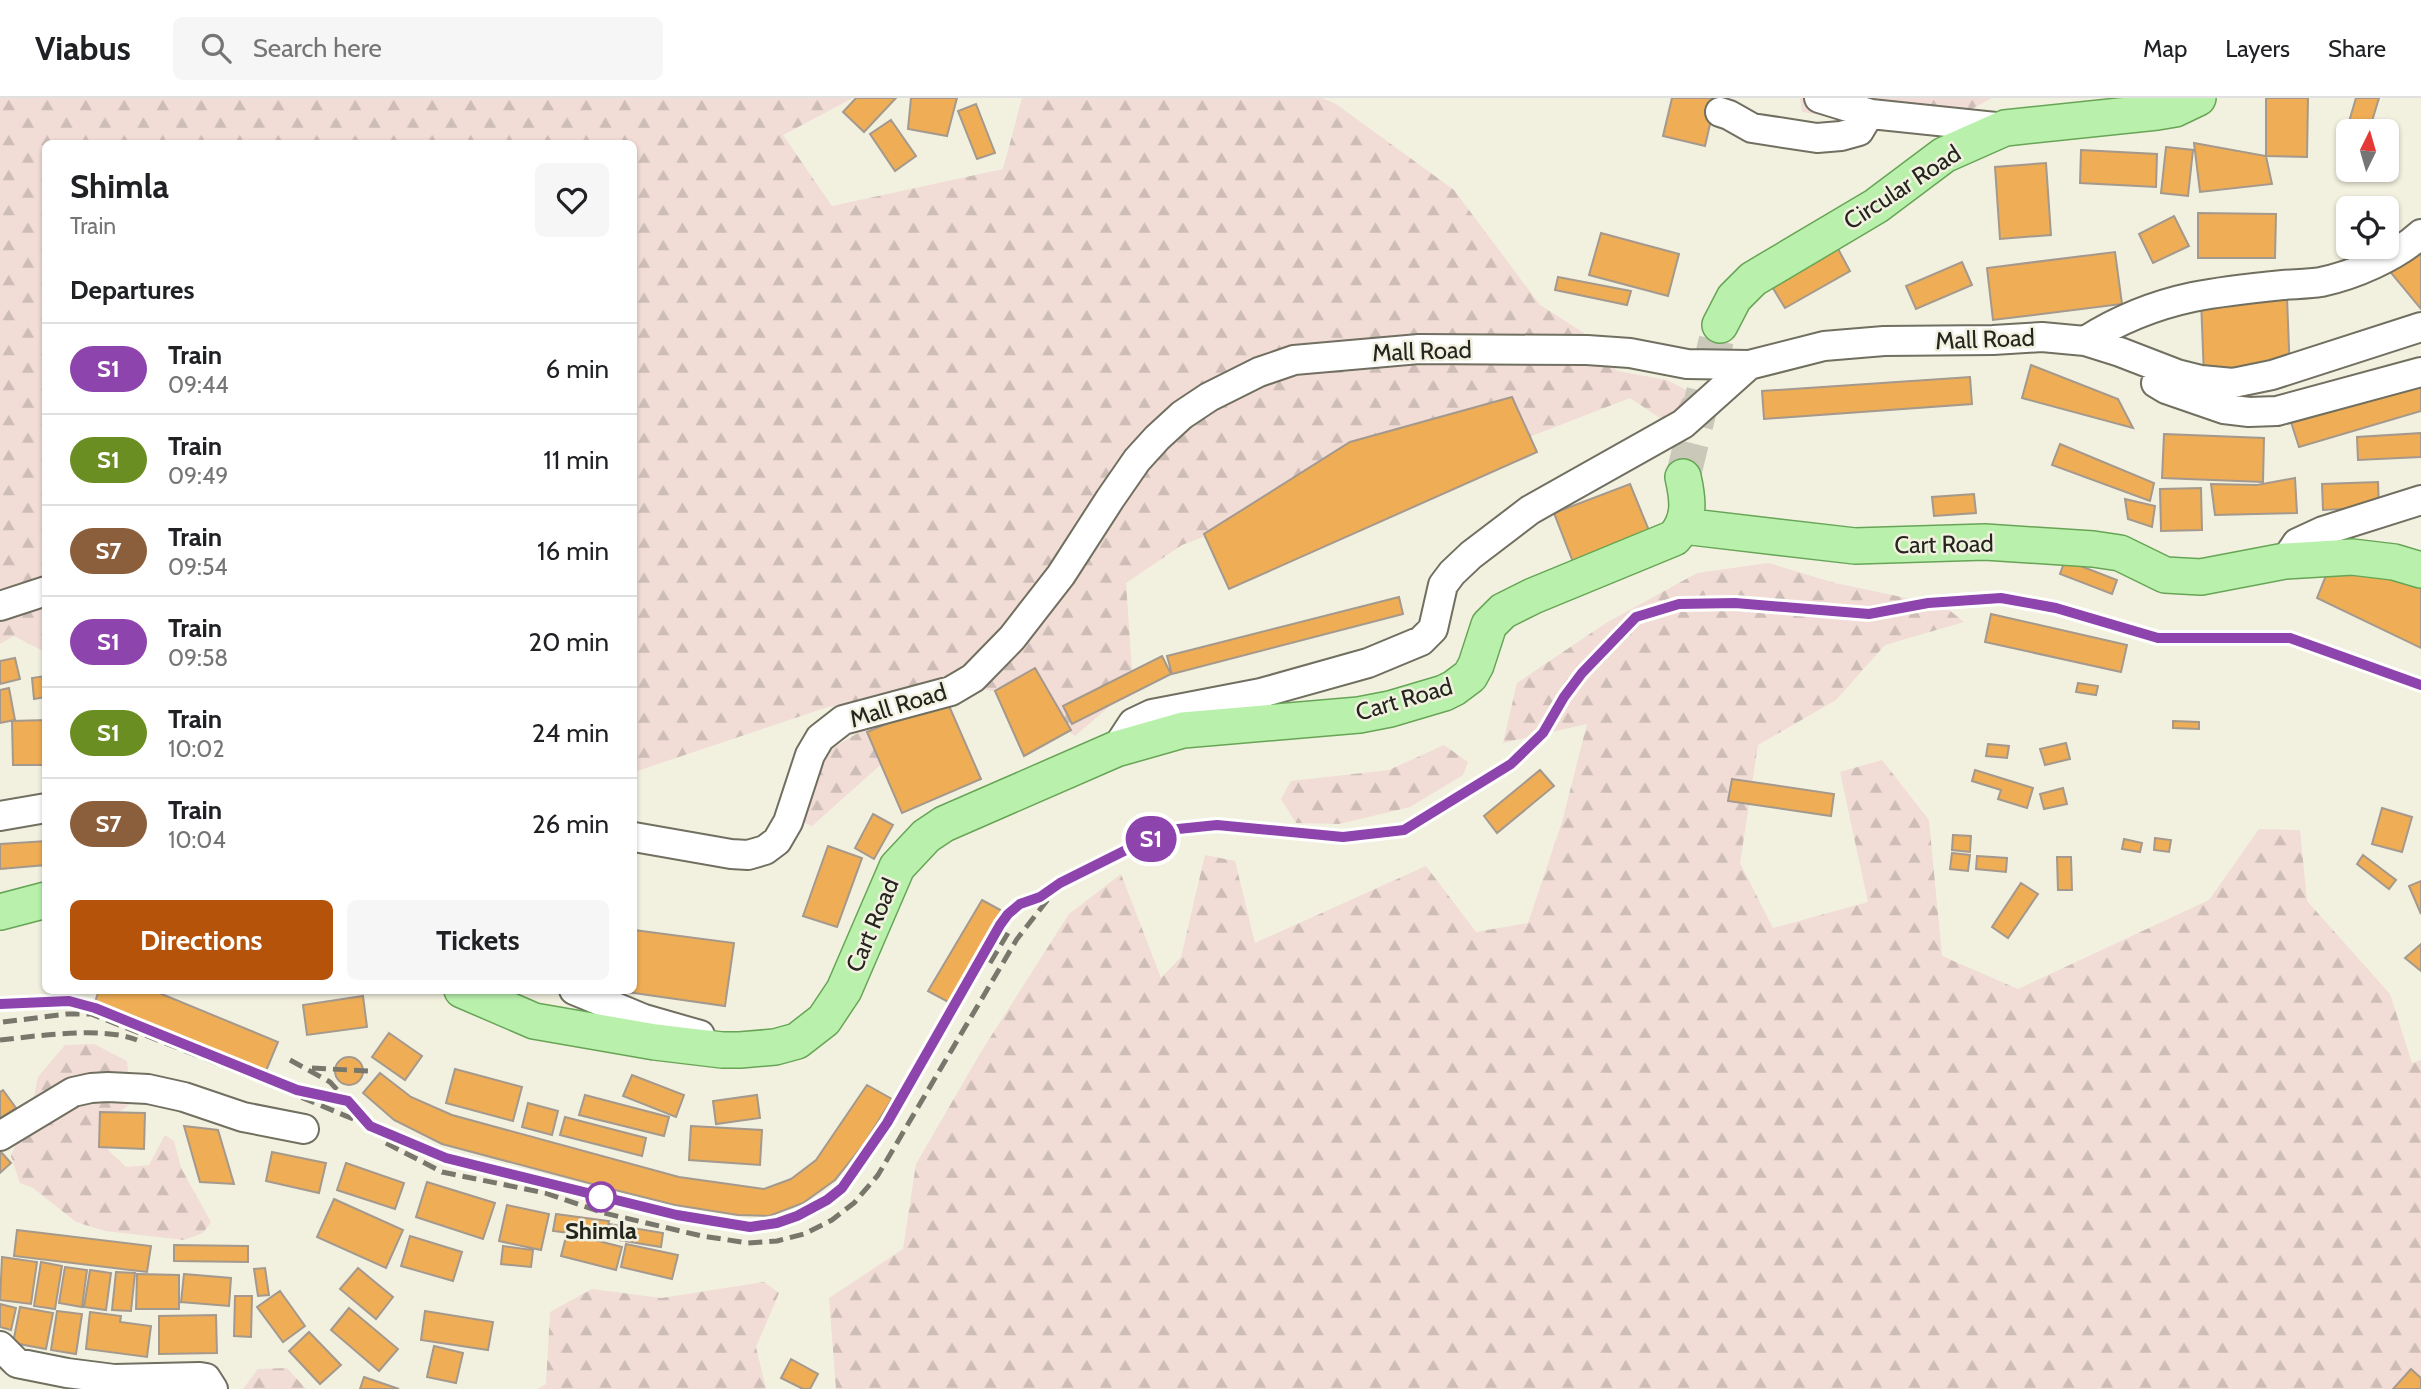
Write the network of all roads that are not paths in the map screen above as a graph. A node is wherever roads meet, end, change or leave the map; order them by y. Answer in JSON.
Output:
{"nodes":[{"id":1,"x":1819,"y":98,"type":"edge"},
{"id":2,"x":2182,"y":102,"type":"edge"},
{"id":3,"x":1861,"y":111,"type":"junction"},
{"id":4,"x":1720,"y":112,"type":"dead end"},
{"id":5,"x":2005,"y":128,"type":"junction"},
{"id":6,"x":2421,"y":234,"type":"edge"},
{"id":7,"x":1720,"y":325,"type":"tunnel mouth"},
{"id":8,"x":2421,"y":327,"type":"edge"},
{"id":9,"x":2085,"y":341,"type":"junction"},
{"id":10,"x":2120,"y":352,"type":"junction"},
{"id":11,"x":1749,"y":365,"type":"junction"},
{"id":12,"x":2421,"y":372,"type":"edge"},
{"id":13,"x":1683,"y":477,"type":"tunnel mouth"},
{"id":14,"x":2421,"y":500,"type":"edge"},
{"id":15,"x":1683,"y":526,"type":"junction"},
{"id":16,"x":2285,"y":561,"type":"junction"},
{"id":17,"x":2421,"y":570,"type":"edge"},
{"id":18,"x":42,"y":592,"type":"edge"},
{"id":19,"x":0,"y":606,"type":"edge"},
{"id":20,"x":1116,"y":749,"type":"junction"},
{"id":21,"x":42,"y":809,"type":"edge"},
{"id":22,"x":0,"y":816,"type":"edge"},
{"id":23,"x":637,"y":838,"type":"edge"},
{"id":24,"x":42,"y":901,"type":"edge"},
{"id":25,"x":0,"y":912,"type":"edge"},
{"id":26,"x":471,"y":994,"type":"edge"},
{"id":27,"x":584,"y":994,"type":"edge"},
{"id":28,"x":797,"y":1041,"type":"junction"},
{"id":29,"x":304,"y":1129,"type":"dead end"},
{"id":30,"x":0,"y":1136,"type":"edge"},
{"id":31,"x":6,"y":1357,"type":"edge"},
{"id":32,"x":210,"y":1384,"type":"edge"}],
"edges":[{"from":1,"to":3,"type":"street"},
{"from":2,"to":5,"type":"main road","name":"Circular Road"},
{"from":3,"to":4,"type":"street"},
{"from":3,"to":5,"type":"street"},
{"from":5,"to":7,"type":"main road","name":"Circular Road"},
{"from":6,"to":9,"type":"street"},
{"from":8,"to":10,"type":"street","name":"Mall Road"},
{"from":9,"to":10,"type":"street","name":"Mall Road"},
{"from":9,"to":11,"type":"street","name":"Mall Road"},
{"from":10,"to":12,"type":"street"},
{"from":11,"to":20,"type":"street"},
{"from":11,"to":23,"type":"street","name":"Mall Road"},
{"from":13,"to":15,"type":"main road"},
{"from":14,"to":16,"type":"street"},
{"from":15,"to":16,"type":"main road","name":"Cart Road"},
{"from":15,"to":20,"type":"main road","name":"Cart Road"},
{"from":16,"to":17,"type":"main road","name":"Cart Road"},
{"from":18,"to":19,"type":"street"},
{"from":20,"to":28,"type":"main road","name":"Cart Road"},
{"from":21,"to":22,"type":"street"},
{"from":24,"to":25,"type":"main road"},
{"from":26,"to":28,"type":"main road","name":"Cart Road"},
{"from":27,"to":28,"type":"street"},
{"from":29,"to":30,"type":"street"},
{"from":31,"to":32,"type":"street"}]}
